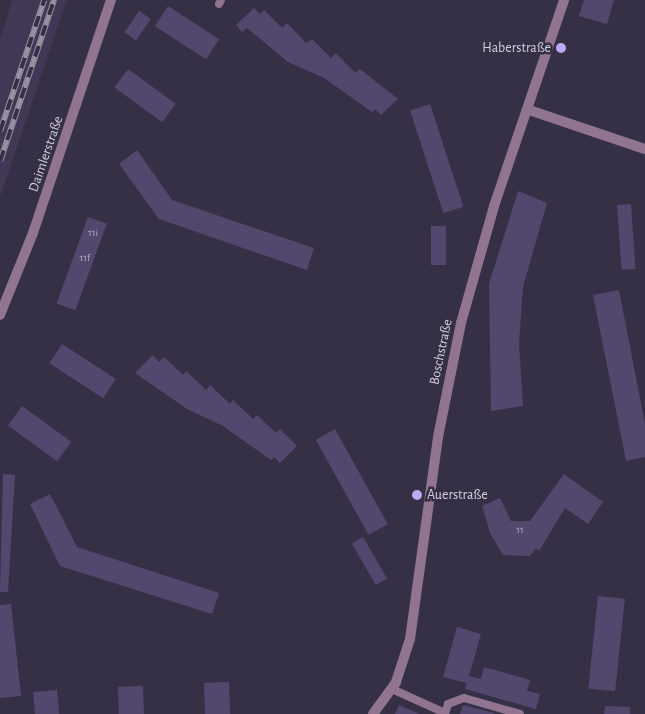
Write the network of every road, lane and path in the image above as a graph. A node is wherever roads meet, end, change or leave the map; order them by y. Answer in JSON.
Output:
{"nodes":[{"id":1,"x":111,"y":0,"type":"edge"},
{"id":2,"x":564,"y":0,"type":"edge"},
{"id":3,"x":528,"y":110,"type":"junction"},
{"id":4,"x":645,"y":148,"type":"edge"},
{"id":5,"x":0,"y":315,"type":"edge"},
{"id":6,"x":392,"y":689,"type":"junction"},
{"id":7,"x":373,"y":714,"type":"edge"},
{"id":8,"x":445,"y":714,"type":"edge"},
{"id":9,"x":520,"y":714,"type":"edge"}],
"edges":[{"from":1,"to":5,"type":"street","name":"Daimlerstraße"},
{"from":2,"to":3,"type":"street","name":"Boschstraße"},
{"from":3,"to":4,"type":"street"},
{"from":3,"to":6,"type":"street","name":"Boschstraße"},
{"from":6,"to":7,"type":"street","name":"Boschstraße"},
{"from":6,"to":8,"type":"lane"},
{"from":8,"to":9,"type":"lane"}]}
